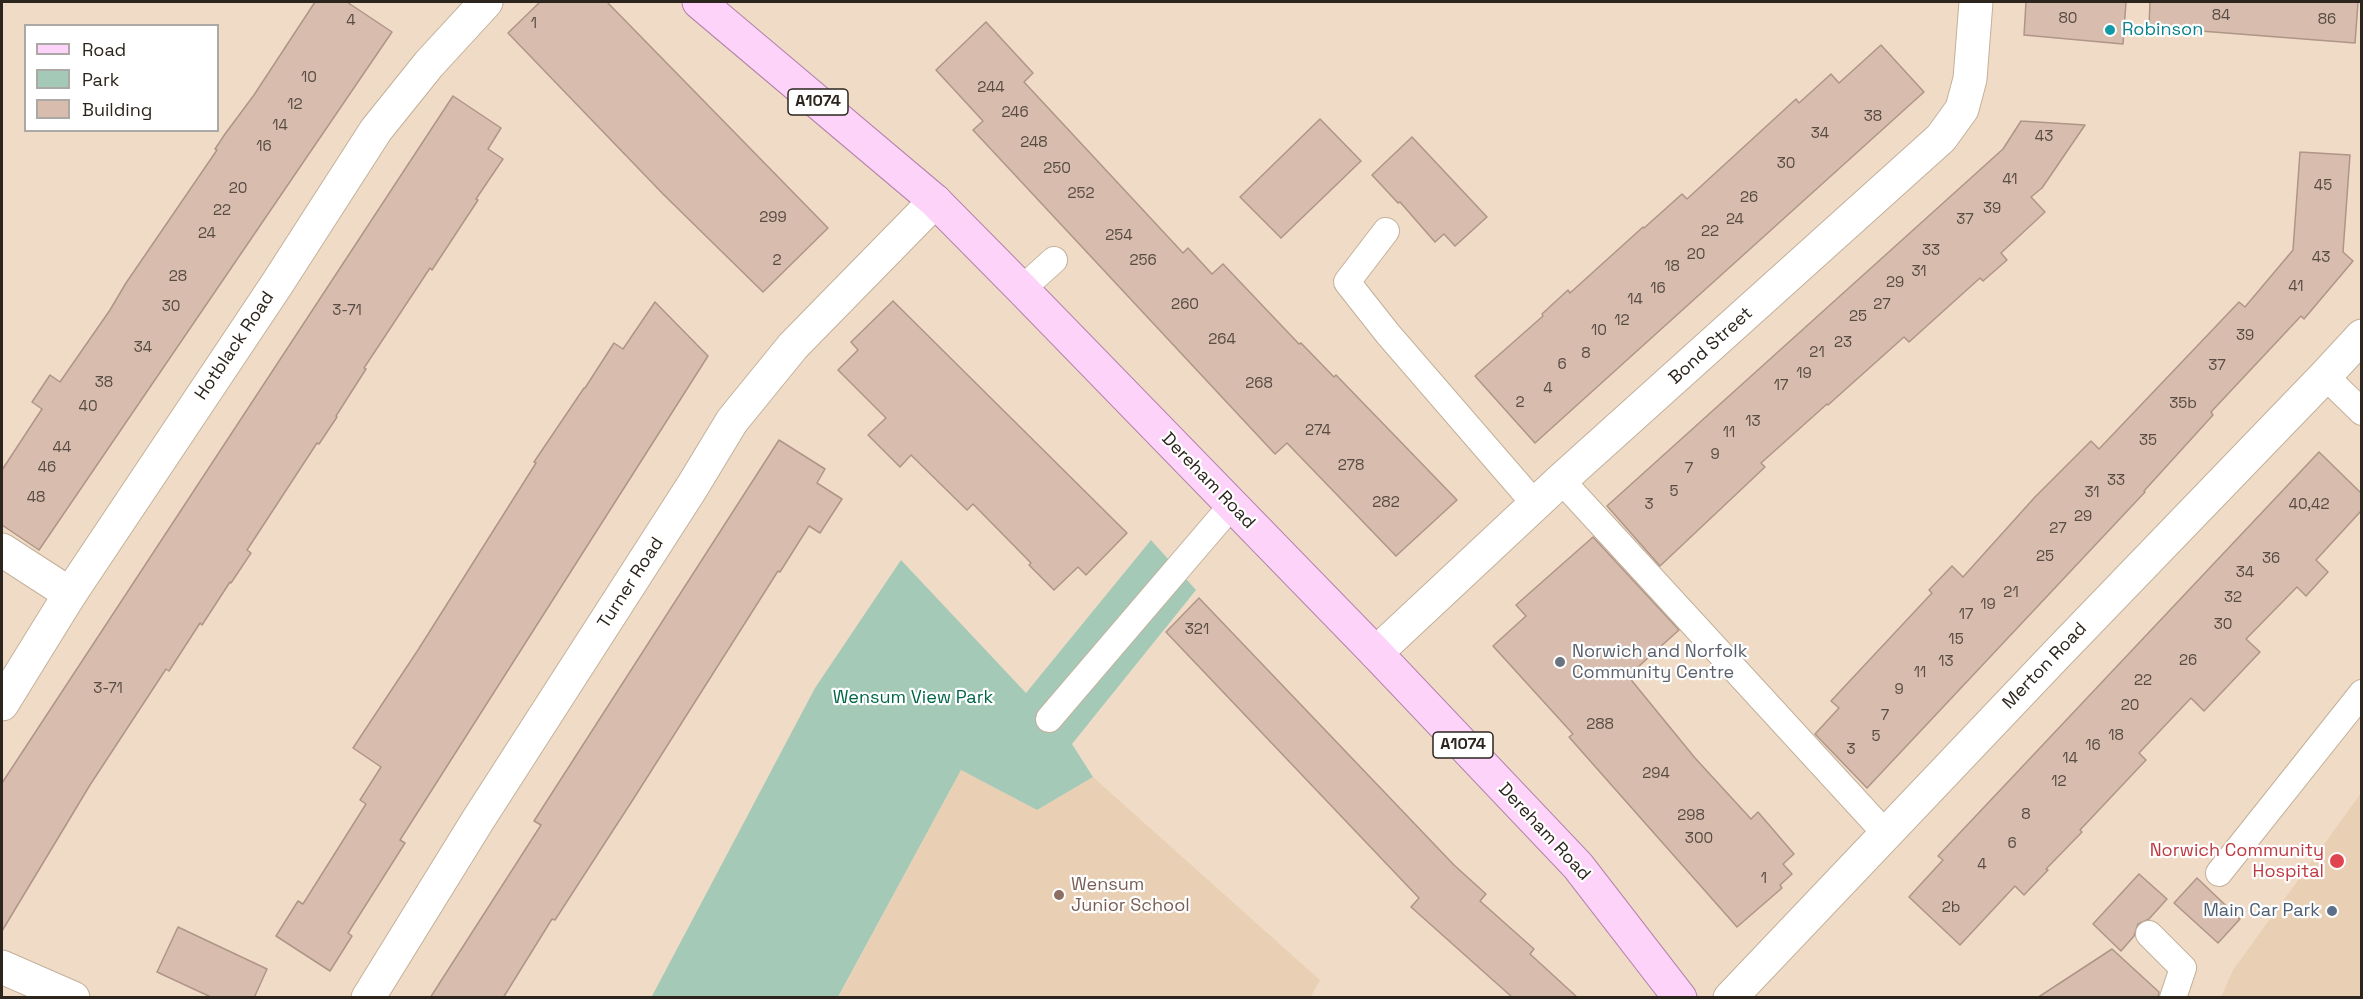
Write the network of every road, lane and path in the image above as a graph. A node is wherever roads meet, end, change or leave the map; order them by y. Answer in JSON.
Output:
{"nodes":[{"id":1,"x":486,"y":2,"type":"edge"},
{"id":2,"x":699,"y":2,"type":"edge"},
{"id":3,"x":1976,"y":2,"type":"edge"},
{"id":4,"x":935,"y":201,"type":"junction"},
{"id":5,"x":1386,"y":231,"type":"dead end"},
{"id":6,"x":1054,"y":260,"type":"dead end"},
{"id":7,"x":1022,"y":289,"type":"junction"},
{"id":8,"x":2361,"y":336,"type":"edge"},
{"id":9,"x":2325,"y":376,"type":"junction"},
{"id":10,"x":2361,"y":412,"type":"edge"},
{"id":11,"x":1561,"y":480,"type":"junction"},
{"id":12,"x":1536,"y":504,"type":"junction"},
{"id":13,"x":1232,"y":505,"type":"junction"},
{"id":14,"x":2,"y":550,"type":"edge"},
{"id":15,"x":70,"y":594,"type":"junction"},
{"id":16,"x":1376,"y":653,"type":"junction"},
{"id":17,"x":2361,"y":693,"type":"edge"},
{"id":18,"x":2,"y":704,"type":"edge"},
{"id":19,"x":1049,"y":719,"type":"dead end"},
{"id":20,"x":1886,"y":834,"type":"junction"},
{"id":21,"x":2219,"y":873,"type":"dead end"},
{"id":22,"x":2149,"y":934,"type":"dead end"},
{"id":23,"x":2,"y":967,"type":"edge"},
{"id":24,"x":73,"y":998,"type":"edge"},
{"id":25,"x":368,"y":998,"type":"edge"},
{"id":26,"x":1680,"y":998,"type":"edge"},
{"id":27,"x":1730,"y":998,"type":"edge"},
{"id":28,"x":2173,"y":998,"type":"edge"}],
"edges":[{"from":1,"to":15,"type":"street","name":"Hotblack Road"},
{"from":2,"to":4,"type":"main road","name":"Dereham Road","number":"A1074"},
{"from":3,"to":11,"type":"street","name":"Bond Street"},
{"from":4,"to":7,"type":"main road","name":"Dereham Road","number":"A1074"},
{"from":4,"to":25,"type":"street","name":"Turner Road"},
{"from":5,"to":12,"type":"lane"},
{"from":6,"to":7,"type":"lane"},
{"from":7,"to":13,"type":"main road","name":"Dereham Road","number":"A1074"},
{"from":8,"to":9,"type":"street","name":"Merton Road"},
{"from":9,"to":10,"type":"lane"},
{"from":9,"to":20,"type":"street","name":"Merton Road"},
{"from":11,"to":12,"type":"street","name":"Bond Street"},
{"from":11,"to":20,"type":"lane"},
{"from":12,"to":16,"type":"street","name":"Bond Street"},
{"from":13,"to":16,"type":"main road","name":"Dereham Road","number":"A1074"},
{"from":13,"to":19,"type":"lane"},
{"from":14,"to":15,"type":"street"},
{"from":15,"to":18,"type":"street","name":"Hotblack Road"},
{"from":16,"to":26,"type":"main road","name":"Dereham Road","number":"A1074"},
{"from":17,"to":21,"type":"lane"},
{"from":20,"to":27,"type":"street","name":"Merton Road"},
{"from":22,"to":28,"type":"lane"},
{"from":23,"to":24,"type":"street"}]}
